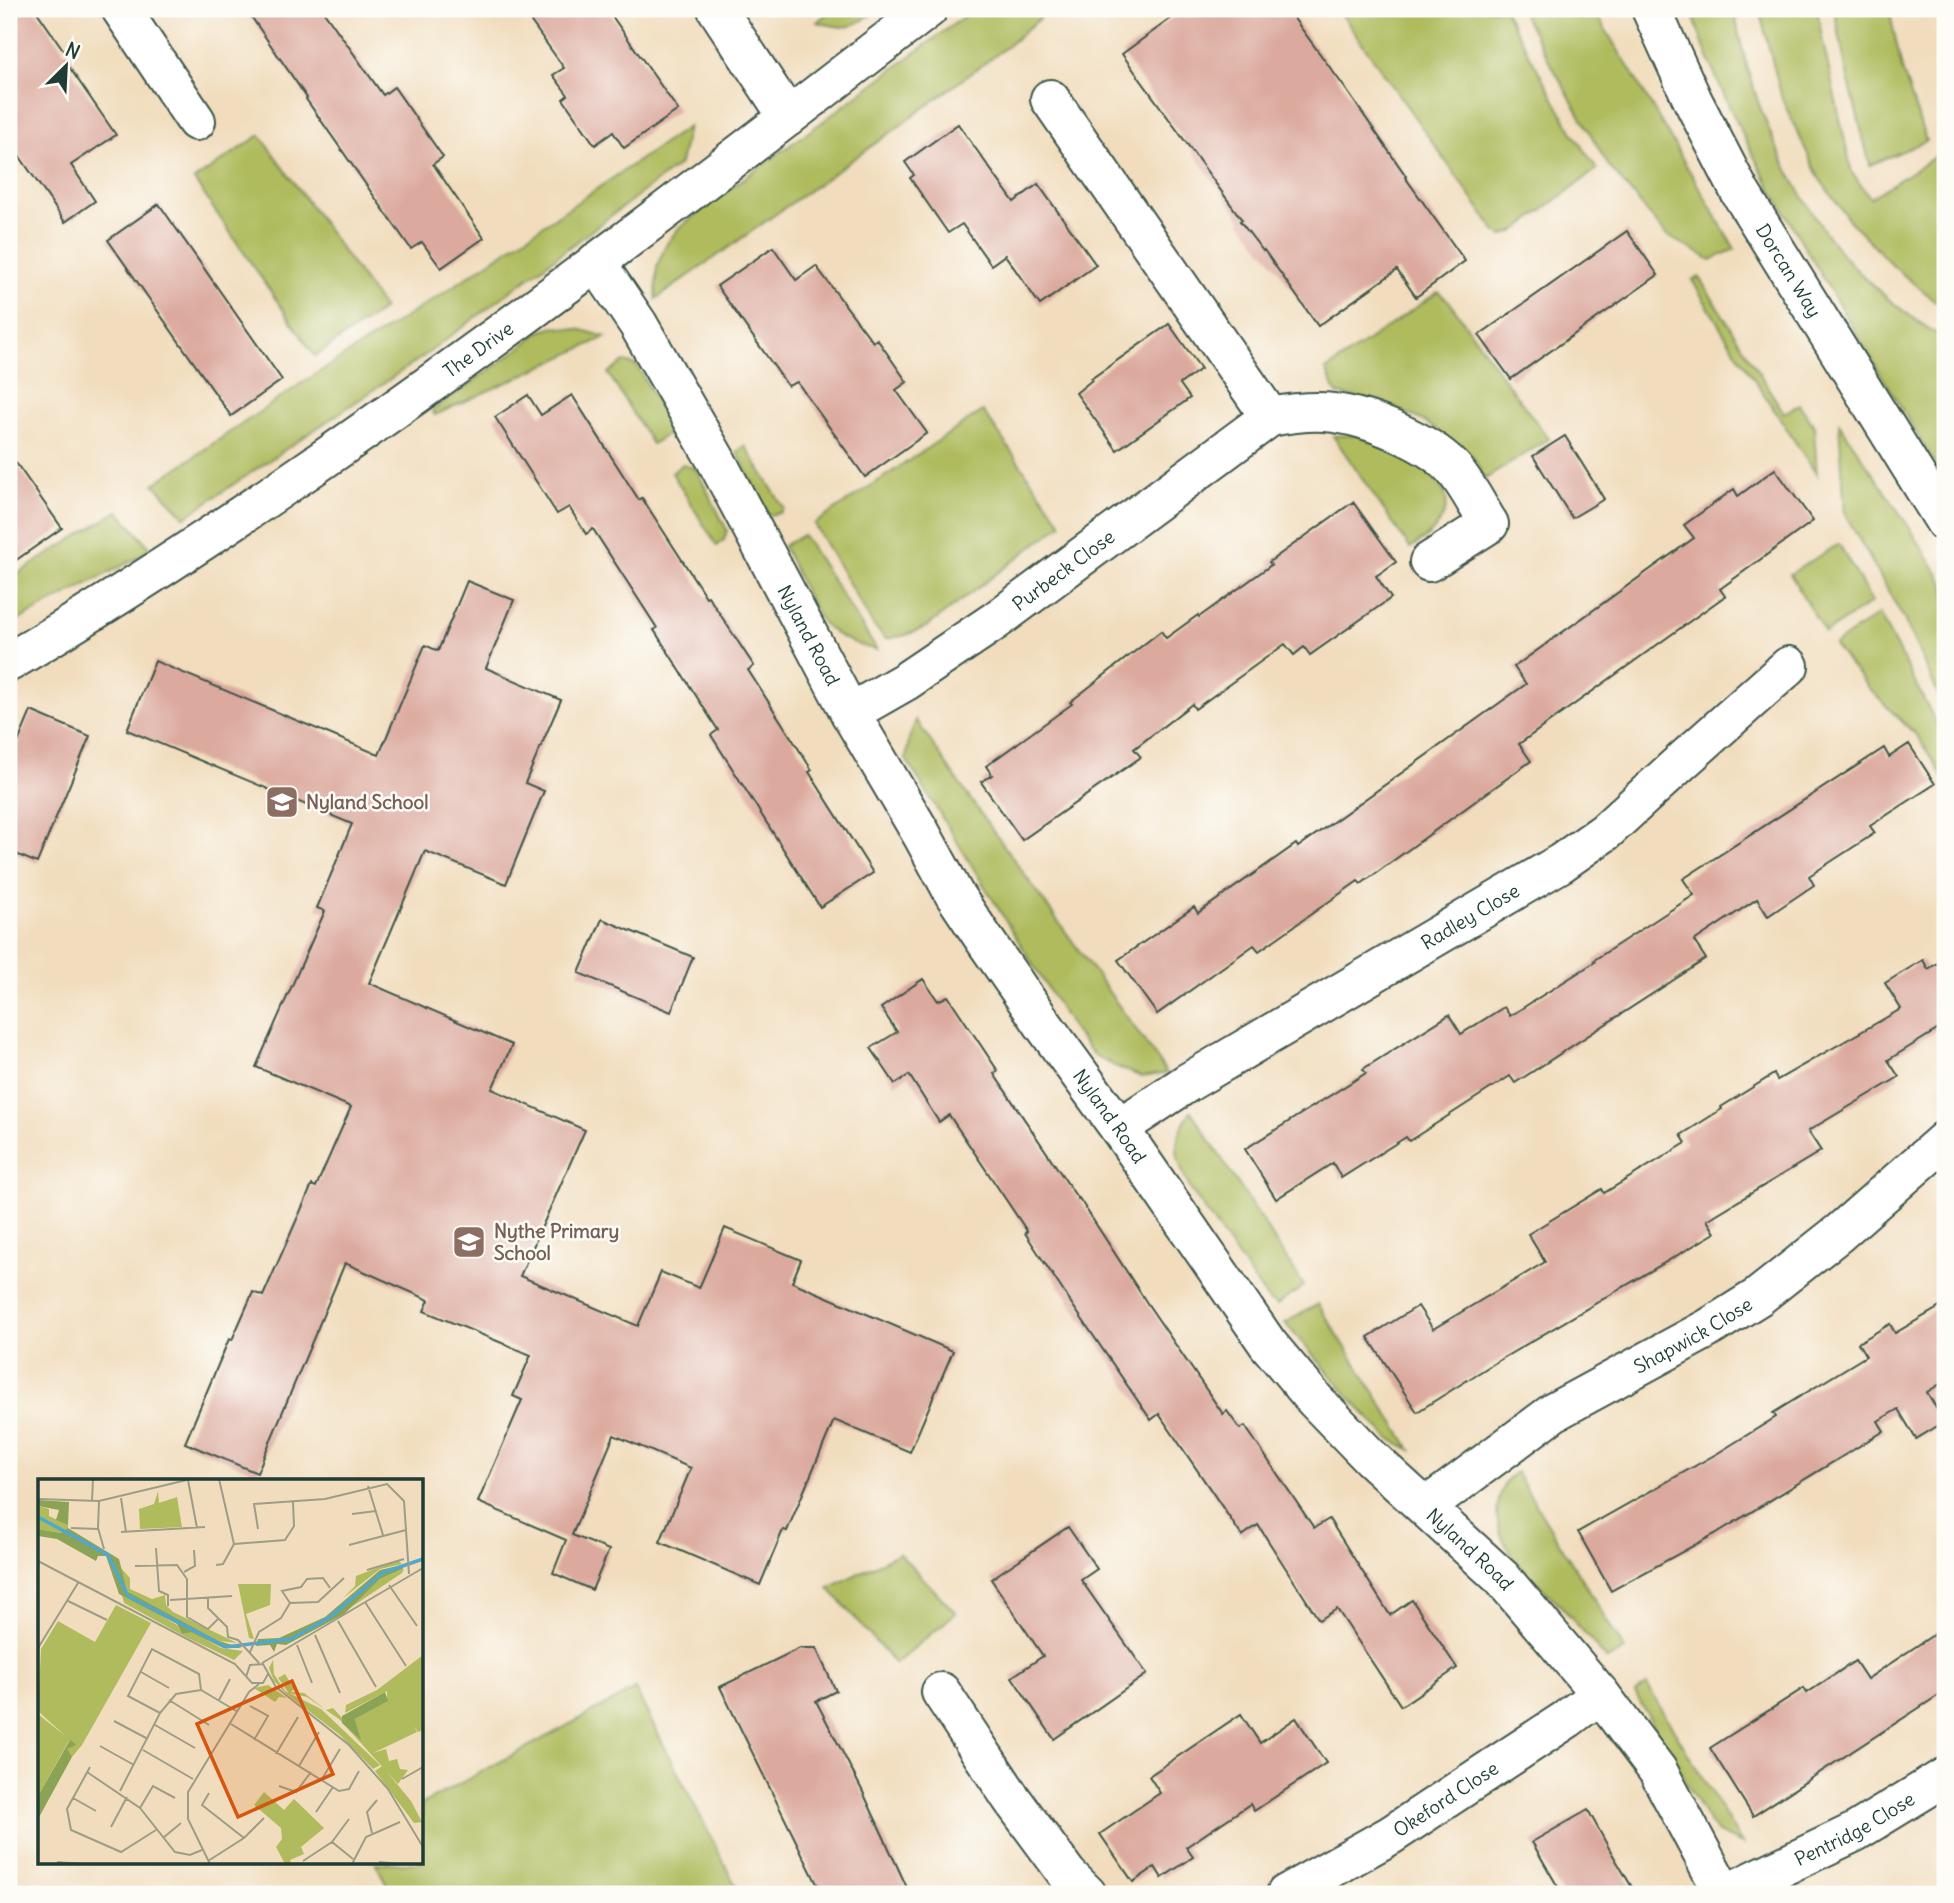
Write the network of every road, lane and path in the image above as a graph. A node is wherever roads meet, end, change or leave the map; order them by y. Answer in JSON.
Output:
{"nodes":[{"id":1,"x":121,"y":9,"type":"edge"},
{"id":2,"x":718,"y":9,"type":"edge"},
{"id":3,"x":928,"y":9,"type":"edge"},
{"id":4,"x":1651,"y":9,"type":"edge"},
{"id":5,"x":1050,"y":100,"type":"dead end"},
{"id":6,"x":788,"y":117,"type":"junction"},
{"id":7,"x":196,"y":121,"type":"dead end"},
{"id":8,"x":596,"y":262,"type":"junction"},
{"id":9,"x":1270,"y":418,"type":"junction"},
{"id":10,"x":1945,"y":522,"type":"edge"},
{"id":11,"x":1429,"y":562,"type":"dead end"},
{"id":12,"x":9,"y":662,"type":"edge"},
{"id":13,"x":1789,"y":666,"type":"dead end"},
{"id":14,"x":850,"y":713,"type":"junction"},
{"id":15,"x":1119,"y":1128,"type":"junction"},
{"id":16,"x":1945,"y":1140,"type":"edge"},
{"id":17,"x":1426,"y":1507,"type":"junction"},
{"id":18,"x":941,"y":1692,"type":"dead end"},
{"id":19,"x":1600,"y":1694,"type":"junction"},
{"id":20,"x":1945,"y":1777,"type":"edge"},
{"id":21,"x":1087,"y":1894,"type":"edge"},
{"id":22,"x":1286,"y":1894,"type":"edge"},
{"id":23,"x":1724,"y":1894,"type":"edge"}],
"edges":[{"from":1,"to":7,"type":"street"},
{"from":2,"to":6,"type":"street"},
{"from":3,"to":6,"type":"street","name":"The Drive"},
{"from":4,"to":10,"type":"street","name":"Dorcan Way"},
{"from":5,"to":9,"type":"street"},
{"from":6,"to":8,"type":"street","name":"The Drive"},
{"from":8,"to":12,"type":"street","name":"The Drive"},
{"from":8,"to":14,"type":"street","name":"Nyland Road"},
{"from":9,"to":11,"type":"street","name":"Purbeck Close"},
{"from":9,"to":14,"type":"street","name":"Purbeck Close"},
{"from":13,"to":15,"type":"street","name":"Radley Close"},
{"from":14,"to":15,"type":"street","name":"Nyland Road"},
{"from":15,"to":17,"type":"street","name":"Nyland Road"},
{"from":16,"to":17,"type":"street","name":"Shapwick Close"},
{"from":17,"to":19,"type":"street","name":"Nyland Road"},
{"from":18,"to":21,"type":"street"},
{"from":19,"to":22,"type":"street","name":"Okeford Close"},
{"from":19,"to":23,"type":"street","name":"Nyland Road"},
{"from":20,"to":23,"type":"street","name":"Pentridge Close"}]}
